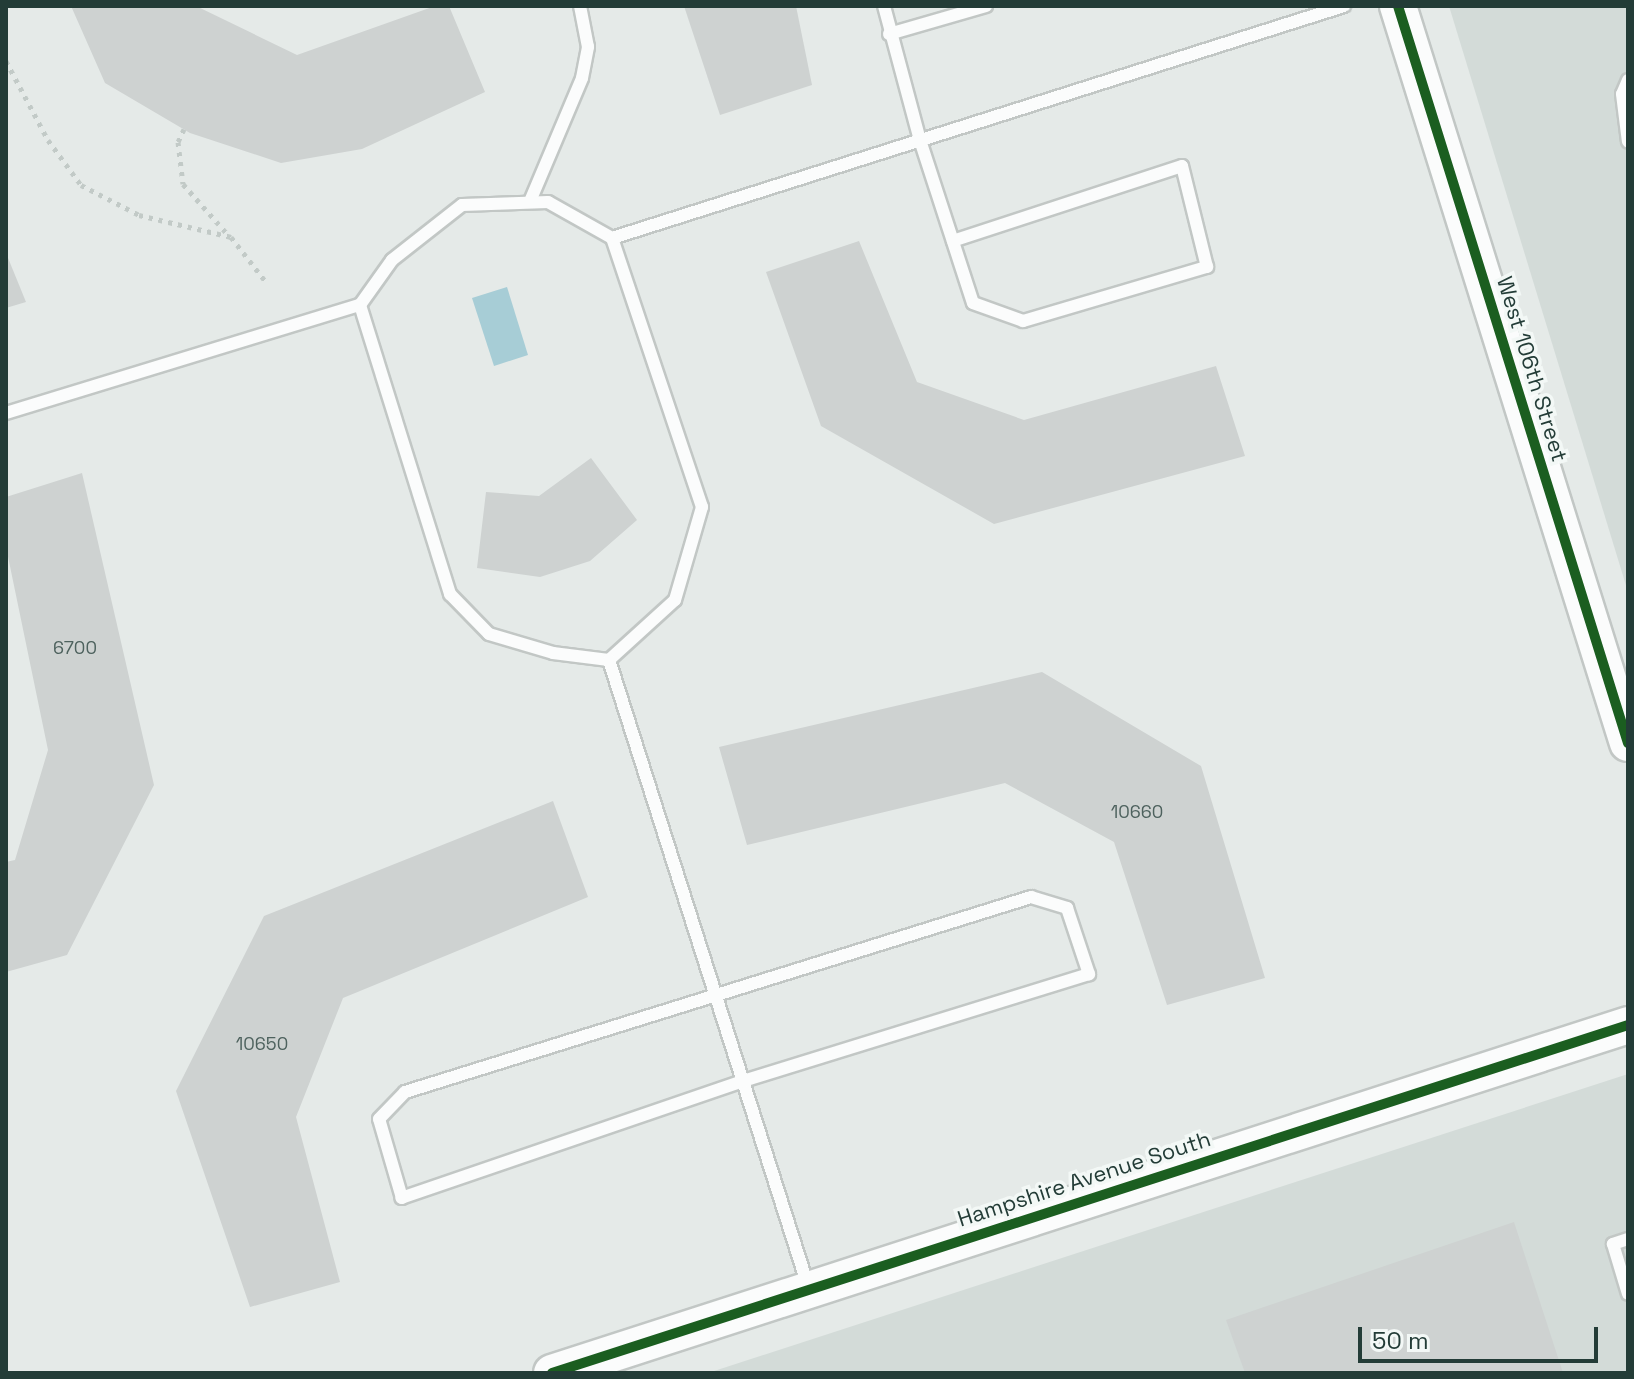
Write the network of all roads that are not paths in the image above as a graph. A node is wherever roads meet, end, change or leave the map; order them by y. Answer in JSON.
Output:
{"nodes":[{"id":1,"x":580,"y":6,"type":"edge"},
{"id":2,"x":884,"y":6,"type":"edge"},
{"id":3,"x":986,"y":6,"type":"edge"},
{"id":4,"x":1344,"y":6,"type":"edge"},
{"id":5,"x":1398,"y":6,"type":"edge"},
{"id":6,"x":889,"y":34,"type":"junction"},
{"id":7,"x":1628,"y":80,"type":"edge"},
{"id":8,"x":920,"y":140,"type":"junction"},
{"id":9,"x":1628,"y":142,"type":"edge"},
{"id":10,"x":531,"y":199,"type":"junction"},
{"id":11,"x":612,"y":238,"type":"junction"},
{"id":12,"x":953,"y":241,"type":"junction"},
{"id":13,"x":360,"y":305,"type":"junction"},
{"id":14,"x":6,"y":413,"type":"edge"},
{"id":15,"x":609,"y":660,"type":"junction"},
{"id":16,"x":1628,"y":743,"type":"edge"},
{"id":17,"x":714,"y":992,"type":"junction"},
{"id":18,"x":1628,"y":1025,"type":"edge"},
{"id":19,"x":743,"y":1081,"type":"junction"},
{"id":20,"x":1628,"y":1239,"type":"edge"},
{"id":21,"x":809,"y":1289,"type":"junction"},
{"id":22,"x":1628,"y":1294,"type":"edge"},
{"id":23,"x":594,"y":1367,"type":"edge"},
{"id":24,"x":552,"y":1373,"type":"edge"}],
"edges":[{"from":1,"to":10,"type":"lane"},
{"from":2,"to":6,"type":"lane"},
{"from":3,"to":6,"type":"lane"},
{"from":4,"to":8,"type":"lane"},
{"from":5,"to":16,"type":"street","name":"West 106th Street"},
{"from":6,"to":8,"type":"lane"},
{"from":7,"to":9,"type":"lane"},
{"from":8,"to":11,"type":"lane"},
{"from":8,"to":12,"type":"lane"},
{"from":10,"to":11,"type":"lane"},
{"from":10,"to":13,"type":"lane"},
{"from":11,"to":15,"type":"lane"},
{"from":12,"to":12,"type":"lane"},
{"from":13,"to":14,"type":"lane"},
{"from":13,"to":15,"type":"lane"},
{"from":15,"to":17,"type":"lane"},
{"from":17,"to":19,"type":"lane"},
{"from":17,"to":19,"type":"lane"},
{"from":17,"to":19,"type":"lane"},
{"from":18,"to":21,"type":"street","name":"Hampshire Avenue South"},
{"from":19,"to":21,"type":"lane"},
{"from":20,"to":22,"type":"lane"},
{"from":21,"to":23,"type":"street","name":"Hampshire Avenue South"},
{"from":23,"to":24,"type":"street","name":"Hampshire Avenue South"}]}
